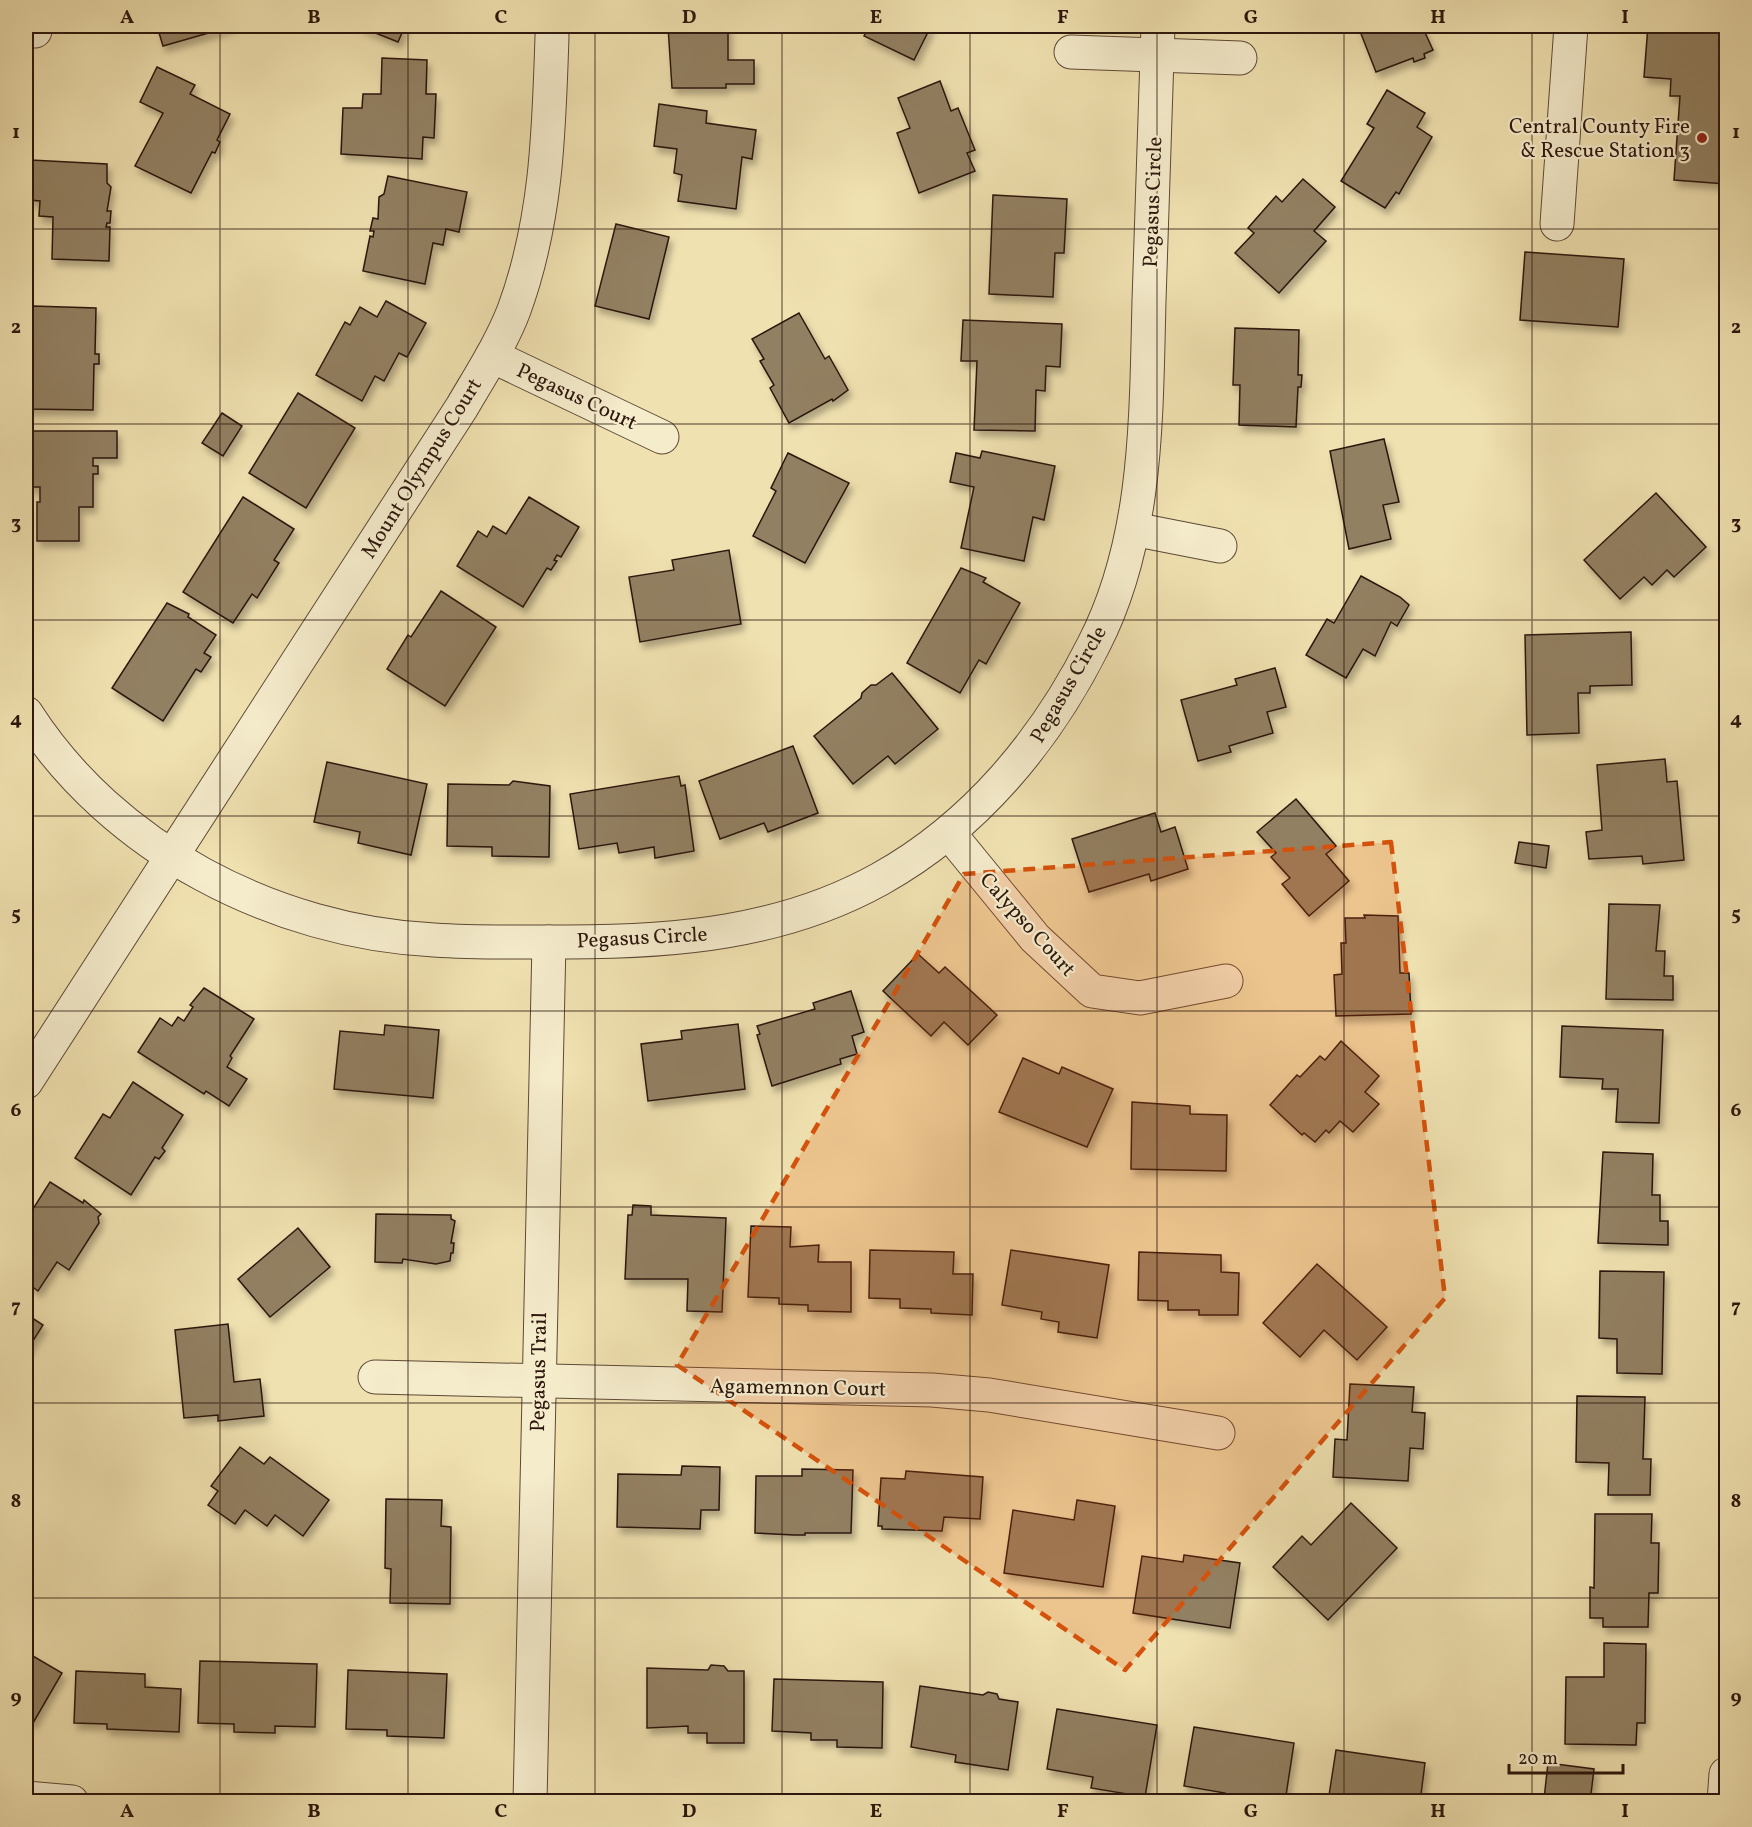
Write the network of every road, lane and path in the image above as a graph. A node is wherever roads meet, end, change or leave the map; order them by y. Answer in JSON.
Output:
{"nodes":[{"id":1,"x":1571,"y":26,"type":"edge"},
{"id":2,"x":552,"y":36,"type":"dead end"},
{"id":3,"x":1157,"y":40,"type":"edge"},
{"id":4,"x":1071,"y":52,"type":"dead end"},
{"id":5,"x":1240,"y":58,"type":"dead end"},
{"id":6,"x":1557,"y":224,"type":"dead end"},
{"id":7,"x":492,"y":356,"type":"junction"},
{"id":8,"x":662,"y":436,"type":"dead end"},
{"id":9,"x":1133,"y":529,"type":"junction"},
{"id":10,"x":1220,"y":546,"type":"dead end"},
{"id":11,"x":26,"y":713,"type":"edge"},
{"id":12,"x":949,"y":833,"type":"junction"},
{"id":13,"x":171,"y":856,"type":"junction"},
{"id":14,"x":549,"y":942,"type":"junction"},
{"id":15,"x":1226,"y":981,"type":"dead end"},
{"id":16,"x":26,"y":1082,"type":"edge"},
{"id":17,"x":375,"y":1377,"type":"dead end"},
{"id":18,"x":538,"y":1382,"type":"junction"},
{"id":19,"x":1218,"y":1433,"type":"dead end"},
{"id":20,"x":1726,"y":1774,"type":"edge"},
{"id":21,"x":26,"y":1798,"type":"edge"},
{"id":22,"x":72,"y":1802,"type":"edge"},
{"id":23,"x":530,"y":1802,"type":"edge"},
{"id":24,"x":1724,"y":1802,"type":"edge"}],
"edges":[{"from":1,"to":6,"type":"street"},
{"from":2,"to":7,"type":"street","name":"Mount Olympus Court"},
{"from":3,"to":4,"type":"street"},
{"from":3,"to":5,"type":"street"},
{"from":3,"to":9,"type":"street","name":"Pegasus Circle"},
{"from":7,"to":8,"type":"street","name":"Pegasus Court"},
{"from":7,"to":13,"type":"street","name":"Mount Olympus Court"},
{"from":9,"to":10,"type":"street"},
{"from":9,"to":12,"type":"street","name":"Pegasus Circle"},
{"from":11,"to":13,"type":"street","name":"Pegasus Circle"},
{"from":12,"to":14,"type":"street","name":"Pegasus Circle"},
{"from":12,"to":15,"type":"street","name":"Calypso Court"},
{"from":13,"to":14,"type":"street","name":"Pegasus Circle"},
{"from":13,"to":16,"type":"street","name":"Mount Olympus Court"},
{"from":14,"to":18,"type":"street","name":"Pegasus Trail"},
{"from":17,"to":18,"type":"street","name":"Agamemnon Court"},
{"from":18,"to":19,"type":"street","name":"Agamemnon Court"},
{"from":18,"to":23,"type":"street","name":"Pegasus Trail"},
{"from":20,"to":24,"type":"street"},
{"from":21,"to":22,"type":"street"}]}
